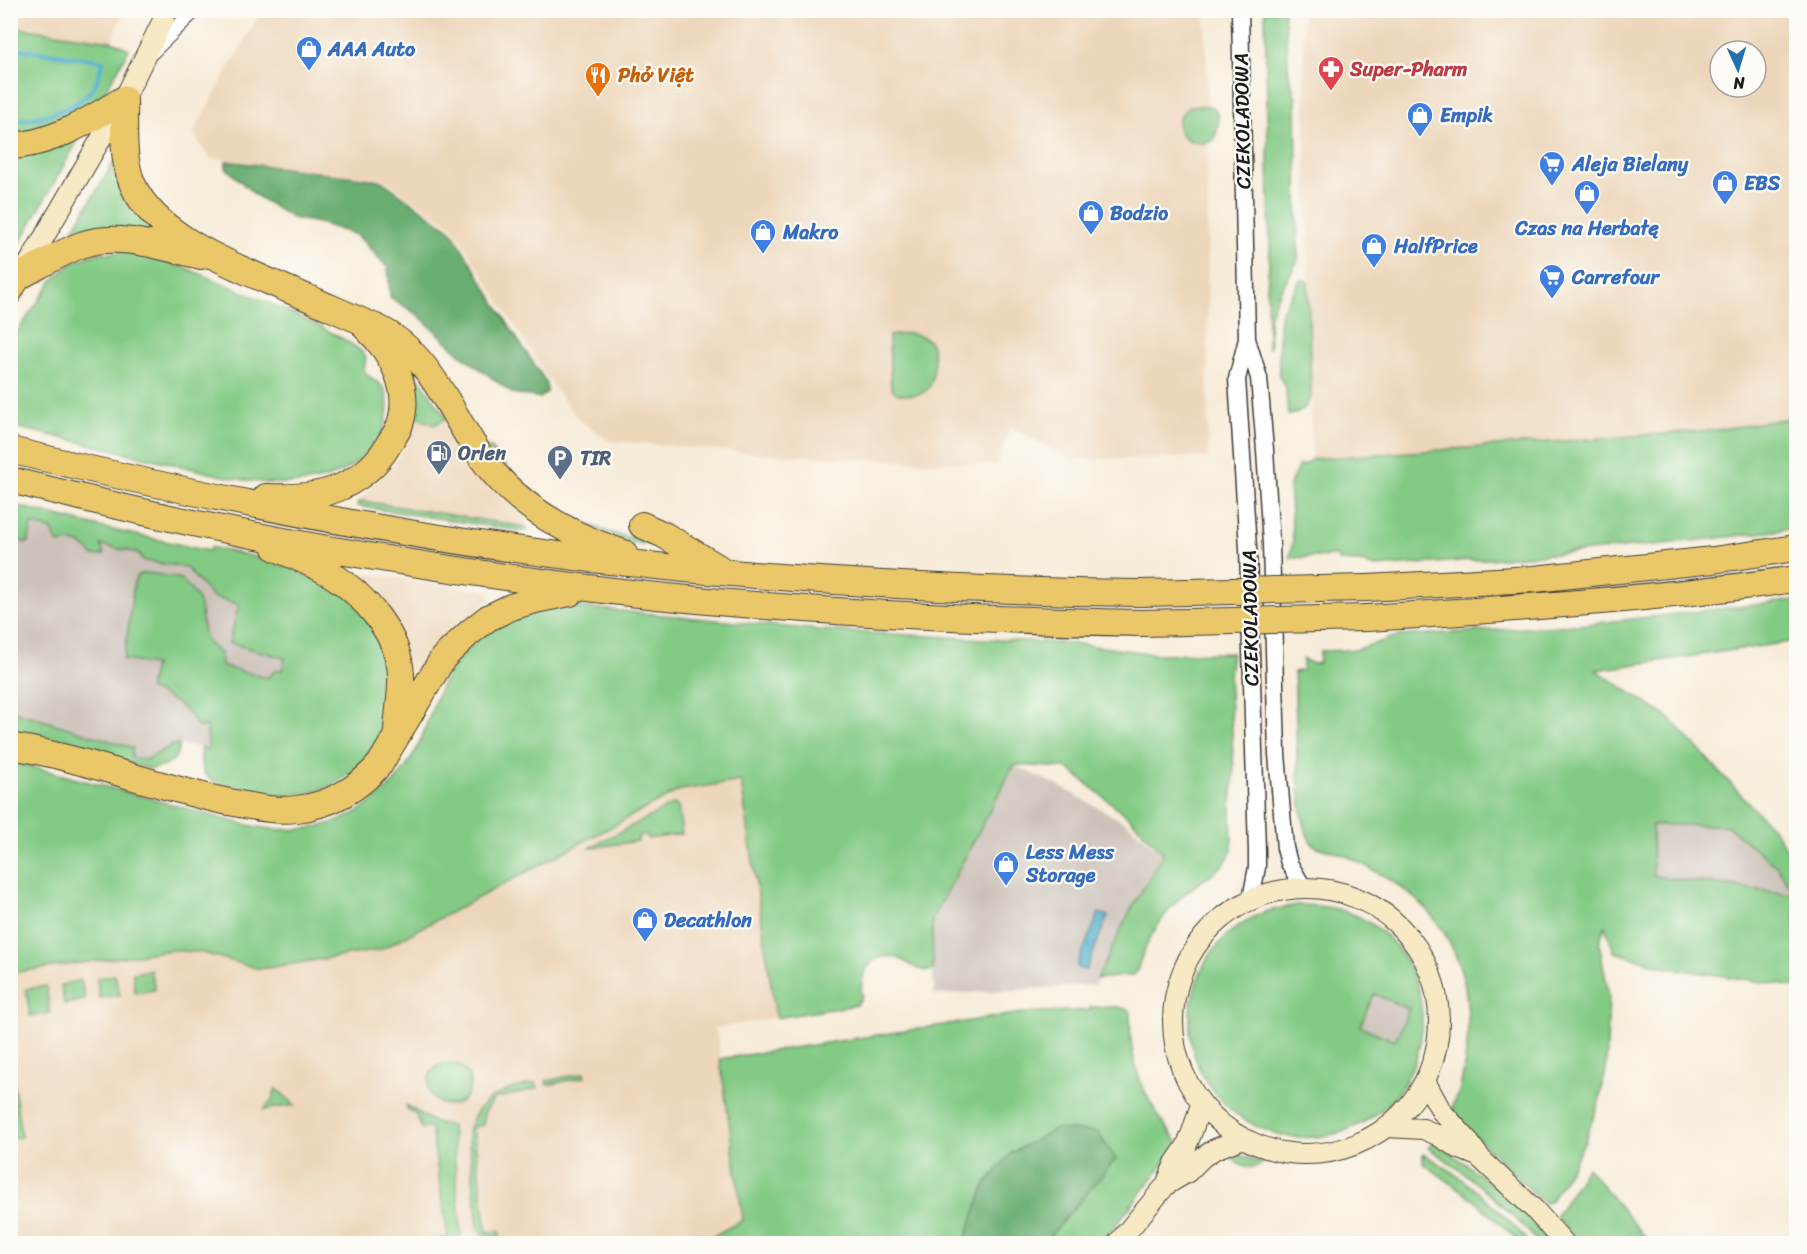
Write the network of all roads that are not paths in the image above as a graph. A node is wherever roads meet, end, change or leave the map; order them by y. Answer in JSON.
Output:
{"nodes":[{"id":1,"x":168,"y":10,"type":"edge"},
{"id":2,"x":195,"y":10,"type":"edge"},
{"id":3,"x":1240,"y":10,"type":"edge"},
{"id":4,"x":145,"y":59,"type":"junction"},
{"id":5,"x":124,"y":99,"type":"junction"},
{"id":6,"x":10,"y":146,"type":"edge"},
{"id":7,"x":224,"y":261,"type":"junction"},
{"id":8,"x":16,"y":285,"type":"edge"},
{"id":9,"x":349,"y":315,"type":"junction"},
{"id":10,"x":1247,"y":339,"type":"junction"},
{"id":11,"x":10,"y":450,"type":"edge"},
{"id":12,"x":10,"y":480,"type":"edge"},
{"id":13,"x":202,"y":494,"type":"junction"},
{"id":14,"x":642,"y":525,"type":"dead end"},
{"id":15,"x":222,"y":529,"type":"junction"},
{"id":16,"x":1797,"y":548,"type":"edge"},
{"id":17,"x":687,"y":569,"type":"junction"},
{"id":18,"x":730,"y":573,"type":"junction"},
{"id":19,"x":1797,"y":579,"type":"edge"},
{"id":20,"x":594,"y":588,"type":"junction"},
{"id":21,"x":396,"y":735,"type":"junction"},
{"id":22,"x":10,"y":738,"type":"edge"},
{"id":23,"x":10,"y":746,"type":"edge"},
{"id":24,"x":44,"y":751,"type":"junction"},
{"id":25,"x":1303,"y":887,"type":"junction"},
{"id":26,"x":1251,"y":899,"type":"junction"},
{"id":27,"x":1425,"y":1081,"type":"junction"},
{"id":28,"x":1201,"y":1104,"type":"junction"},
{"id":29,"x":1387,"y":1127,"type":"junction"},
{"id":30,"x":1243,"y":1138,"type":"junction"},
{"id":31,"x":1480,"y":1158,"type":"junction"},
{"id":32,"x":1166,"y":1185,"type":"junction"},
{"id":33,"x":1117,"y":1244,"type":"edge"},
{"id":34,"x":1565,"y":1244,"type":"edge"}],
"edges":[{"from":1,"to":4,"type":"main road"},
{"from":2,"to":4,"type":"street"},
{"from":3,"to":10,"type":"street","name":"CZEKOLADOWA"},
{"from":4,"to":5,"type":"main road"},
{"from":5,"to":6,"type":"highway"},
{"from":5,"to":7,"type":"highway"},
{"from":5,"to":8,"type":"main road"},
{"from":7,"to":8,"type":"highway"},
{"from":7,"to":9,"type":"highway"},
{"from":9,"to":13,"type":"highway"},
{"from":9,"to":17,"type":"highway"},
{"from":10,"to":25,"type":"street","name":"CZEKOLADOWA"},
{"from":10,"to":26,"type":"street","name":"CZEKOLADOWA"},
{"from":11,"to":13,"type":"highway"},
{"from":12,"to":15,"type":"highway"},
{"from":13,"to":17,"type":"highway"},
{"from":14,"to":18,"type":"highway"},
{"from":15,"to":20,"type":"highway"},
{"from":15,"to":21,"type":"highway"},
{"from":16,"to":18,"type":"highway","bridge":true},
{"from":17,"to":18,"type":"highway"},
{"from":19,"to":20,"type":"highway","bridge":true},
{"from":20,"to":21,"type":"highway"},
{"from":21,"to":24,"type":"highway"},
{"from":22,"to":24,"type":"highway"},
{"from":23,"to":24,"type":"highway"},
{"from":25,"to":26,"type":"main road"},
{"from":25,"to":27,"type":"main road"},
{"from":26,"to":28,"type":"main road"},
{"from":27,"to":29,"type":"main road"},
{"from":27,"to":31,"type":"main road"},
{"from":28,"to":30,"type":"main road"},
{"from":28,"to":32,"type":"main road"},
{"from":29,"to":30,"type":"main road"},
{"from":29,"to":31,"type":"main road"},
{"from":30,"to":32,"type":"main road"},
{"from":31,"to":34,"type":"main road"},
{"from":32,"to":33,"type":"main road"}]}
